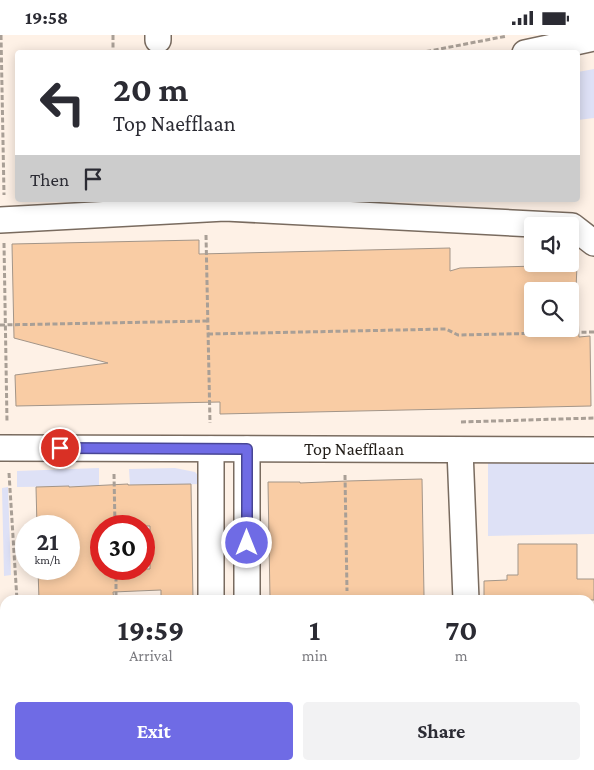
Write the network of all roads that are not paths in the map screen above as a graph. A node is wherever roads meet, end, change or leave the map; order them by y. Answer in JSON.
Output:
{"nodes":[{"id":1,"x":594,"y":38,"type":"edge"},
{"id":2,"x":539,"y":50,"type":"edge"},
{"id":3,"x":218,"y":206,"type":"edge"},
{"id":4,"x":2,"y":220,"type":"edge"},
{"id":5,"x":594,"y":243,"type":"edge"},
{"id":6,"x":4,"y":448,"type":"edge"},
{"id":7,"x":211,"y":449,"type":"junction"},
{"id":8,"x":247,"y":449,"type":"junction"},
{"id":9,"x":460,"y":450,"type":"junction"},
{"id":10,"x":594,"y":451,"type":"edge"},
{"id":11,"x":211,"y":595,"type":"edge"},
{"id":12,"x":246,"y":595,"type":"edge"},
{"id":13,"x":466,"y":595,"type":"edge"}],
"edges":[{"from":1,"to":2,"type":"street"},
{"from":3,"to":4,"type":"street"},
{"from":3,"to":5,"type":"street"},
{"from":6,"to":7,"type":"street","name":"Top Naefflaan"},
{"from":7,"to":8,"type":"street","name":"Top Naefflaan"},
{"from":7,"to":11,"type":"street"},
{"from":8,"to":9,"type":"street","name":"Top Naefflaan"},
{"from":8,"to":12,"type":"street"},
{"from":9,"to":10,"type":"street","name":"Top Naefflaan"},
{"from":9,"to":13,"type":"street"}]}
